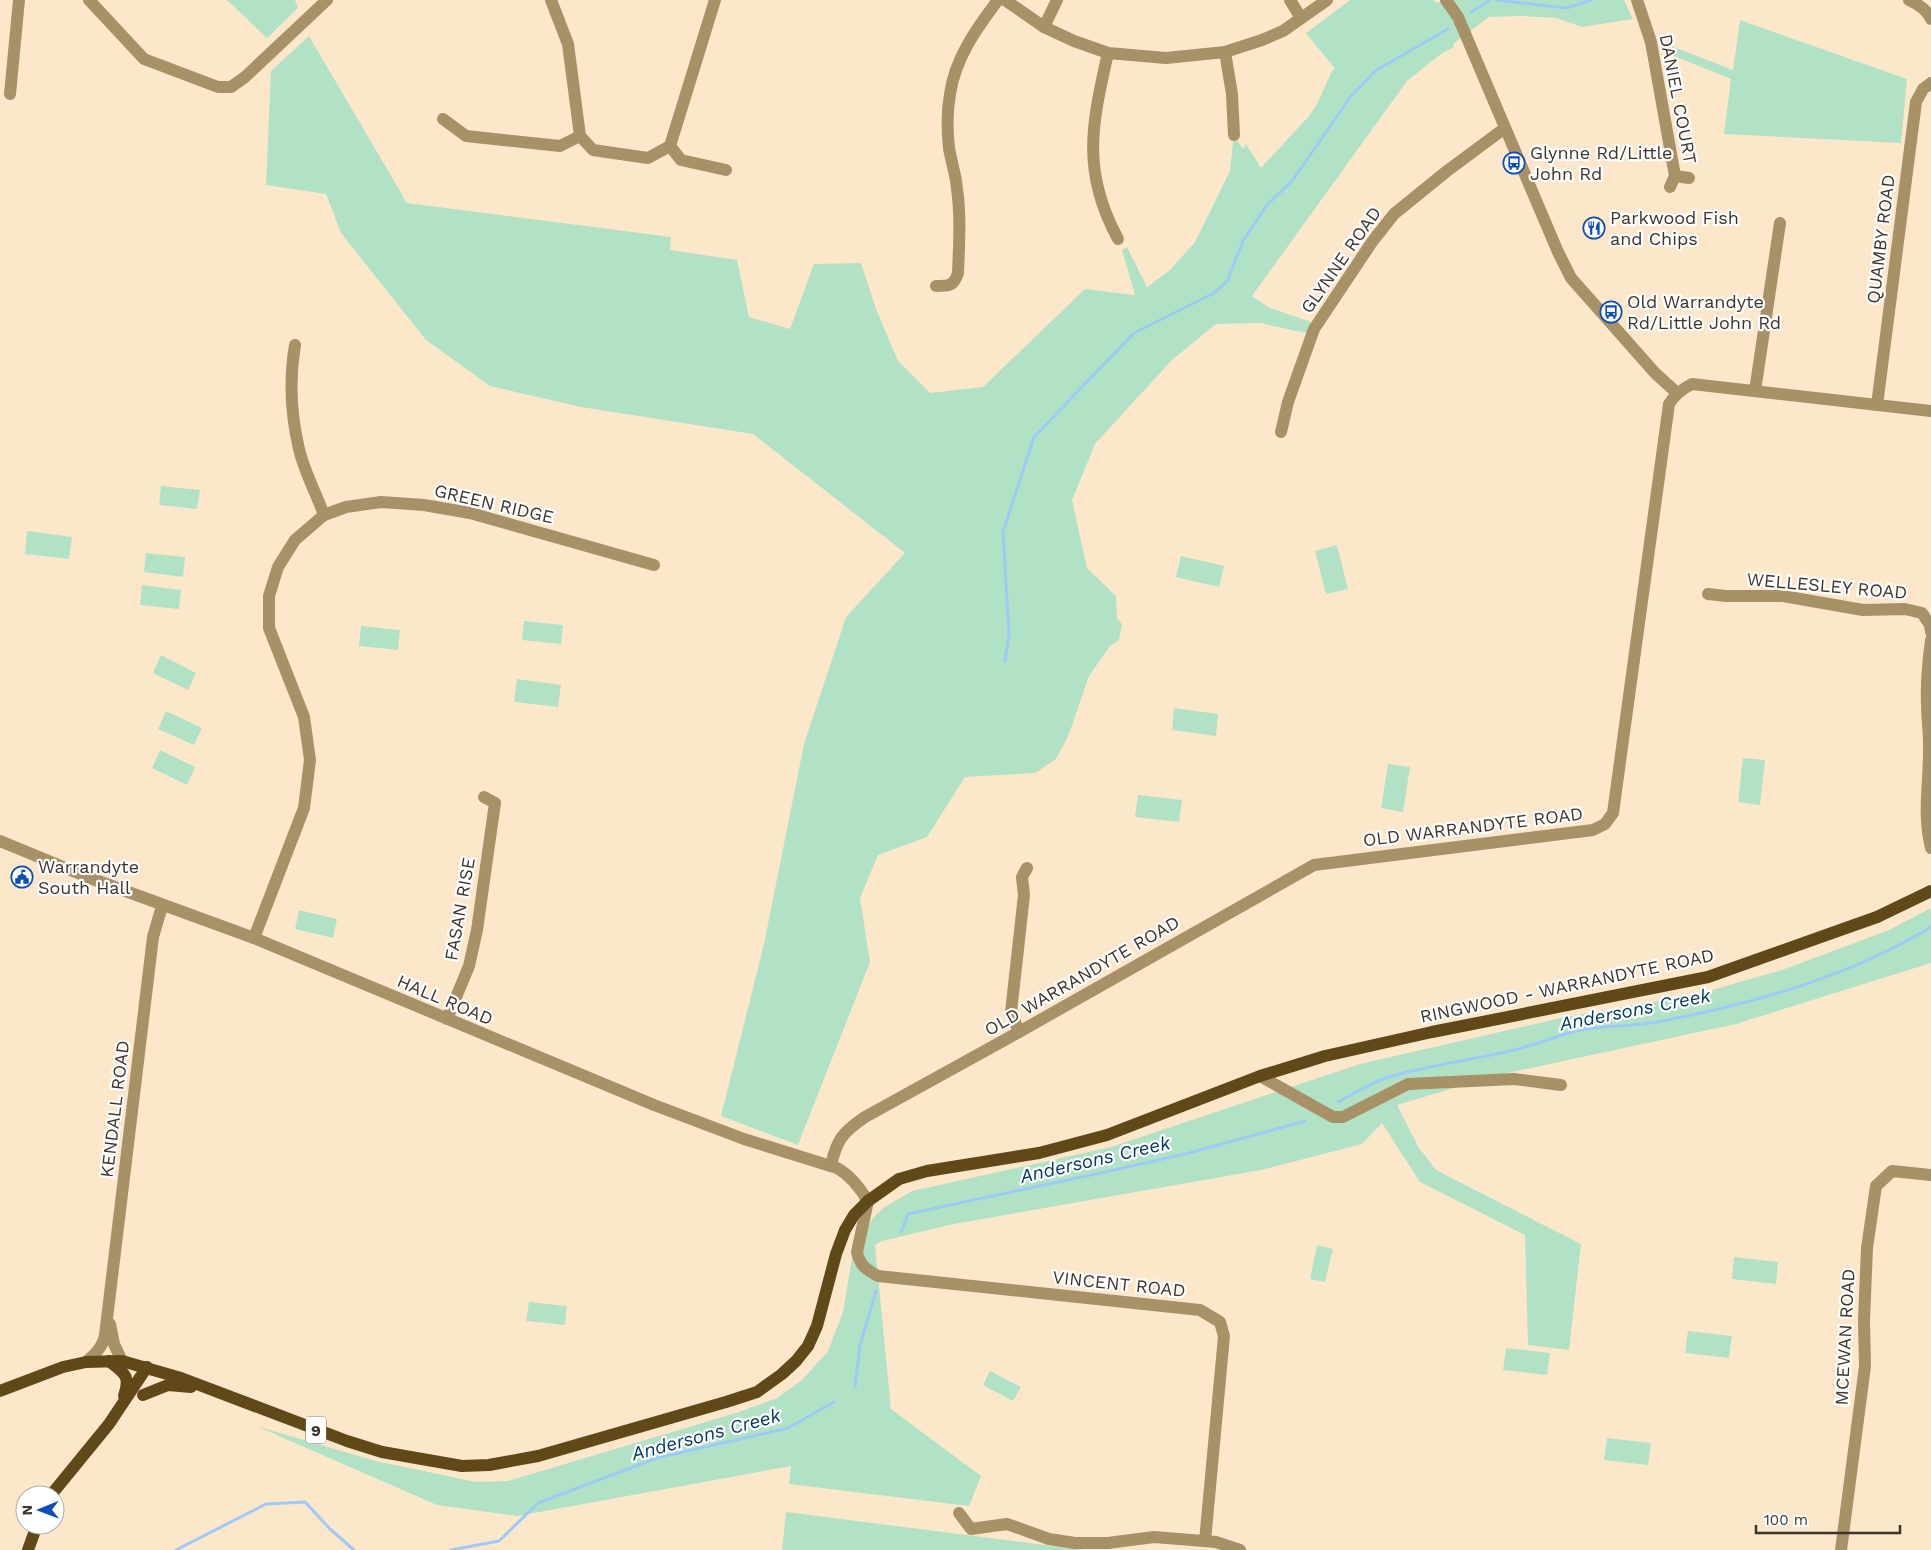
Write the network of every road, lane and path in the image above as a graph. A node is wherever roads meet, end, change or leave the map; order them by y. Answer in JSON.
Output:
{"nodes":[{"id":1,"x":20,"y":0,"type":"edge"},
{"id":2,"x":89,"y":0,"type":"edge"},
{"id":3,"x":327,"y":0,"type":"edge"},
{"id":4,"x":552,"y":0,"type":"edge"},
{"id":5,"x":715,"y":0,"type":"edge"},
{"id":6,"x":998,"y":0,"type":"edge"},
{"id":7,"x":1005,"y":0,"type":"edge"},
{"id":8,"x":1057,"y":0,"type":"edge"},
{"id":9,"x":1290,"y":0,"type":"edge"},
{"id":10,"x":1327,"y":0,"type":"edge"},
{"id":11,"x":1446,"y":0,"type":"edge"},
{"id":12,"x":1637,"y":0,"type":"edge"},
{"id":13,"x":1909,"y":0,"type":"edge"},
{"id":14,"x":1302,"y":18,"type":"junction"},
{"id":15,"x":1931,"y":19,"type":"edge"},
{"id":16,"x":1044,"y":26,"type":"junction"},
{"id":17,"x":1225,"y":52,"type":"junction"},
{"id":18,"x":1108,"y":53,"type":"junction"},
{"id":19,"x":1931,"y":83,"type":"edge"},
{"id":20,"x":10,"y":94,"type":"dead end"},
{"id":21,"x":444,"y":119,"type":"dead end"},
{"id":22,"x":1505,"y":128,"type":"junction"},
{"id":23,"x":1234,"y":135,"type":"dead end"},
{"id":24,"x":580,"y":136,"type":"junction"},
{"id":25,"x":670,"y":146,"type":"junction"},
{"id":26,"x":726,"y":170,"type":"dead end"},
{"id":27,"x":1689,"y":178,"type":"dead end"},
{"id":28,"x":1780,"y":223,"type":"dead end"},
{"id":29,"x":1118,"y":239,"type":"dead end"},
{"id":30,"x":936,"y":286,"type":"dead end"},
{"id":31,"x":295,"y":345,"type":"dead end"},
{"id":32,"x":1755,"y":391,"type":"junction"},
{"id":33,"x":1677,"y":393,"type":"junction"},
{"id":34,"x":1877,"y":405,"type":"junction"},
{"id":35,"x":1931,"y":411,"type":"edge"},
{"id":36,"x":1281,"y":432,"type":"dead end"},
{"id":37,"x":324,"y":515,"type":"junction"},
{"id":38,"x":654,"y":564,"type":"dead end"},
{"id":39,"x":1708,"y":594,"type":"dead end"},
{"id":40,"x":1931,"y":632,"type":"edge"},
{"id":41,"x":1931,"y":640,"type":"edge"},
{"id":42,"x":495,"y":799,"type":"dead end"},
{"id":43,"x":0,"y":841,"type":"edge"},
{"id":44,"x":1931,"y":848,"type":"edge"},
{"id":45,"x":1020,"y":874,"type":"dead end"},
{"id":46,"x":1931,"y":891,"type":"edge"},
{"id":47,"x":162,"y":906,"type":"junction"},
{"id":48,"x":254,"y":938,"type":"junction"},
{"id":49,"x":447,"y":1019,"type":"junction"},
{"id":50,"x":1019,"y":1032,"type":"junction"},
{"id":51,"x":1260,"y":1076,"type":"junction"},
{"id":52,"x":1561,"y":1085,"type":"dead end"},
{"id":53,"x":831,"y":1165,"type":"junction"},
{"id":54,"x":1931,"y":1176,"type":"edge"},
{"id":55,"x":868,"y":1201,"type":"junction"},
{"id":56,"x":108,"y":1317,"type":"junction"},
{"id":57,"x":115,"y":1361,"type":"junction"},
{"id":58,"x":86,"y":1362,"type":"junction"},
{"id":59,"x":152,"y":1369,"type":"junction"},
{"id":60,"x":0,"y":1391,"type":"edge"},
{"id":61,"x":143,"y":1394,"type":"junction"},
{"id":62,"x":251,"y":1406,"type":"junction"},
{"id":63,"x":119,"y":1410,"type":"junction"},
{"id":64,"x":109,"y":1424,"type":"junction"},
{"id":65,"x":59,"y":1485,"type":"edge"},
{"id":66,"x":959,"y":1513,"type":"dead end"},
{"id":67,"x":33,"y":1535,"type":"edge"},
{"id":68,"x":1205,"y":1541,"type":"junction"},
{"id":69,"x":28,"y":1550,"type":"edge"},
{"id":70,"x":1240,"y":1550,"type":"edge"},
{"id":71,"x":1841,"y":1550,"type":"edge"}],
"edges":[{"from":1,"to":20,"type":"street"},
{"from":2,"to":3,"type":"street"},
{"from":4,"to":24,"type":"street"},
{"from":5,"to":25,"type":"street"},
{"from":6,"to":30,"type":"street"},
{"from":7,"to":16,"type":"street"},
{"from":8,"to":16,"type":"street"},
{"from":9,"to":14,"type":"street"},
{"from":10,"to":14,"type":"street"},
{"from":11,"to":22,"type":"street"},
{"from":12,"to":27,"type":"street","name":"DANIEL COURT"},
{"from":13,"to":15,"type":"street"},
{"from":14,"to":17,"type":"street"},
{"from":16,"to":18,"type":"street"},
{"from":17,"to":18,"type":"street"},
{"from":17,"to":23,"type":"street"},
{"from":18,"to":29,"type":"street"},
{"from":19,"to":34,"type":"street","name":"QUAMBY ROAD"},
{"from":21,"to":24,"type":"street"},
{"from":22,"to":33,"type":"street"},
{"from":22,"to":36,"type":"street","name":"GLYNNE ROAD"},
{"from":24,"to":25,"type":"street"},
{"from":25,"to":26,"type":"street"},
{"from":28,"to":32,"type":"street"},
{"from":31,"to":37,"type":"street"},
{"from":32,"to":33,"type":"street"},
{"from":32,"to":34,"type":"street"},
{"from":33,"to":50,"type":"street","name":"OLD WARRANDYTE ROAD"},
{"from":34,"to":35,"type":"street"},
{"from":37,"to":38,"type":"street","name":"GREEN RIDGE"},
{"from":37,"to":48,"type":"street"},
{"from":39,"to":40,"type":"street","name":"WELLESLEY ROAD"},
{"from":41,"to":44,"type":"street"},
{"from":42,"to":49,"type":"street","name":"FASAN RISE"},
{"from":43,"to":47,"type":"street","name":"HALL ROAD"},
{"from":45,"to":50,"type":"street"},
{"from":46,"to":51,"type":"main road","name":"RINGWOOD - WARRANDYTE ROAD","number":"9"},
{"from":47,"to":48,"type":"street","name":"HALL ROAD"},
{"from":47,"to":56,"type":"street","name":"KENDALL ROAD"},
{"from":48,"to":49,"type":"street","name":"HALL ROAD"},
{"from":49,"to":53,"type":"street","name":"HALL ROAD"},
{"from":50,"to":53,"type":"street","name":"OLD WARRANDYTE ROAD"},
{"from":51,"to":52,"type":"street"},
{"from":51,"to":55,"type":"main road","name":"RINGWOOD - WARRANDYTE ROAD","number":"9"},
{"from":53,"to":55,"type":"street","name":"HALL ROAD"},
{"from":54,"to":71,"type":"street","name":"MCEWAN ROAD"},
{"from":55,"to":62,"type":"main road","name":"RINGWOOD - WARRANDYTE ROAD","number":"9"},
{"from":55,"to":68,"type":"street","name":"VINCENT ROAD"},
{"from":56,"to":57,"type":"street","name":"KENDALL ROAD"},
{"from":56,"to":58,"type":"street","name":"KENDALL ROAD"},
{"from":57,"to":58,"type":"main road","name":"RINGWOOD - WARRANDYTE ROAD","number":"9"},
{"from":57,"to":59,"type":"main road","name":"RINGWOOD - WARRANDYTE ROAD","number":"9"},
{"from":57,"to":63,"type":"main road"},
{"from":58,"to":60,"type":"main road","name":"RINGWOOD - WARRANDYTE ROAD","number":"9"},
{"from":59,"to":61,"type":"main road"},
{"from":59,"to":62,"type":"main road","name":"RINGWOOD - WARRANDYTE ROAD","number":"9"},
{"from":59,"to":63,"type":"main road"},
{"from":61,"to":62,"type":"main road"},
{"from":61,"to":64,"type":"main road"},
{"from":63,"to":64,"type":"main road"},
{"from":64,"to":65,"type":"main road"},
{"from":66,"to":68,"type":"street"},
{"from":67,"to":69,"type":"main road"},
{"from":68,"to":70,"type":"street"}]}
